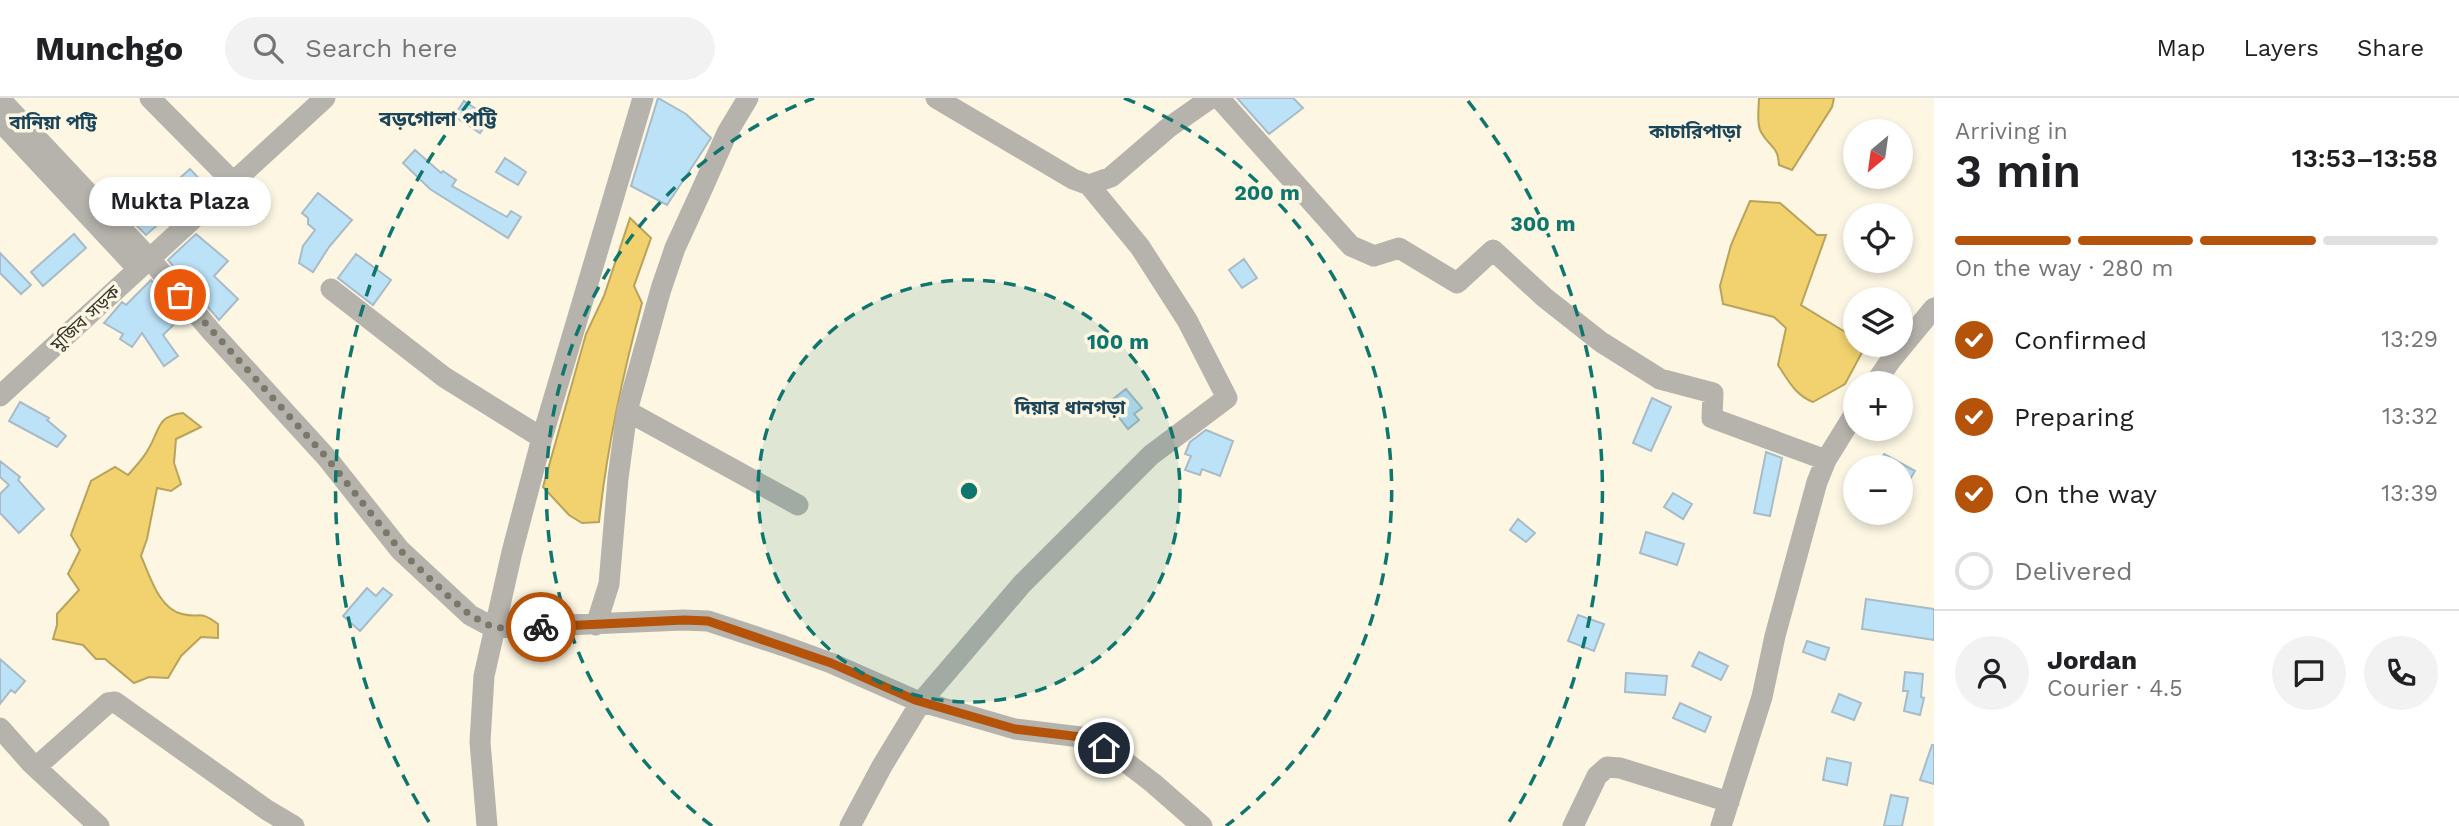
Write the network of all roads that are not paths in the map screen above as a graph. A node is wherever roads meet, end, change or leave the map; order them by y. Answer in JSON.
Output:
{"nodes":[{"id":1,"x":150,"y":98,"type":"edge"},
{"id":2,"x":325,"y":98,"type":"edge"},
{"id":3,"x":643,"y":98,"type":"edge"},
{"id":4,"x":748,"y":98,"type":"edge"},
{"id":5,"x":936,"y":98,"type":"edge"},
{"id":6,"x":1211,"y":98,"type":"edge"},
{"id":7,"x":1219,"y":98,"type":"edge"},
{"id":8,"x":0,"y":99,"type":"edge"},
{"id":9,"x":0,"y":121,"type":"edge"},
{"id":10,"x":233,"y":182,"type":"junction"},
{"id":11,"x":1088,"y":185,"type":"junction"},
{"id":12,"x":144,"y":264,"type":"junction"},
{"id":13,"x":331,"y":289,"type":"dead end"},
{"id":14,"x":1934,"y":308,"type":"edge"},
{"id":15,"x":1883,"y":371,"type":"edge"},
{"id":16,"x":0,"y":396,"type":"edge"},
{"id":17,"x":627,"y":411,"type":"junction"},
{"id":18,"x":1843,"y":432,"type":"edge"},
{"id":19,"x":542,"y":438,"type":"junction"},
{"id":20,"x":1826,"y":460,"type":"junction"},
{"id":21,"x":798,"y":505,"type":"dead end"},
{"id":22,"x":596,"y":625,"type":"junction"},
{"id":23,"x":494,"y":628,"type":"junction"},
{"id":24,"x":921,"y":702,"type":"junction"},
{"id":25,"x":0,"y":728,"type":"edge"},
{"id":26,"x":480,"y":742,"type":"junction"},
{"id":27,"x":36,"y":767,"type":"junction"},
{"id":28,"x":1729,"y":802,"type":"junction"},
{"id":29,"x":99,"y":826,"type":"edge"},
{"id":30,"x":294,"y":826,"type":"edge"},
{"id":31,"x":472,"y":826,"type":"edge"},
{"id":32,"x":487,"y":826,"type":"edge"},
{"id":33,"x":850,"y":826,"type":"edge"},
{"id":34,"x":1202,"y":826,"type":"edge"},
{"id":35,"x":1573,"y":826,"type":"edge"},
{"id":36,"x":1721,"y":826,"type":"edge"}],
"edges":[{"from":1,"to":10,"type":"street"},
{"from":2,"to":10,"type":"street","name":"মুজিব সড়ক"},
{"from":3,"to":19,"type":"street"},
{"from":4,"to":17,"type":"street"},
{"from":5,"to":11,"type":"street"},
{"from":6,"to":11,"type":"street"},
{"from":7,"to":20,"type":"street"},
{"from":8,"to":12,"type":"street"},
{"from":9,"to":12,"type":"street"},
{"from":10,"to":12,"type":"street","name":"মুজিব সড়ক"},
{"from":11,"to":24,"type":"street"},
{"from":12,"to":16,"type":"street","name":"মুজিব সড়ক"},
{"from":12,"to":23,"type":"street"},
{"from":13,"to":19,"type":"street"},
{"from":14,"to":15,"type":"street"},
{"from":17,"to":21,"type":"street"},
{"from":17,"to":22,"type":"street"},
{"from":18,"to":20,"type":"street"},
{"from":19,"to":23,"type":"street"},
{"from":20,"to":28,"type":"street"},
{"from":22,"to":23,"type":"street"},
{"from":22,"to":24,"type":"street"},
{"from":23,"to":26,"type":"street"},
{"from":24,"to":33,"type":"street"},
{"from":24,"to":34,"type":"street"},
{"from":25,"to":27,"type":"street"},
{"from":26,"to":31,"type":"street"},
{"from":26,"to":32,"type":"street"},
{"from":27,"to":29,"type":"street"},
{"from":27,"to":30,"type":"street"},
{"from":28,"to":35,"type":"street"},
{"from":28,"to":36,"type":"street"}]}
